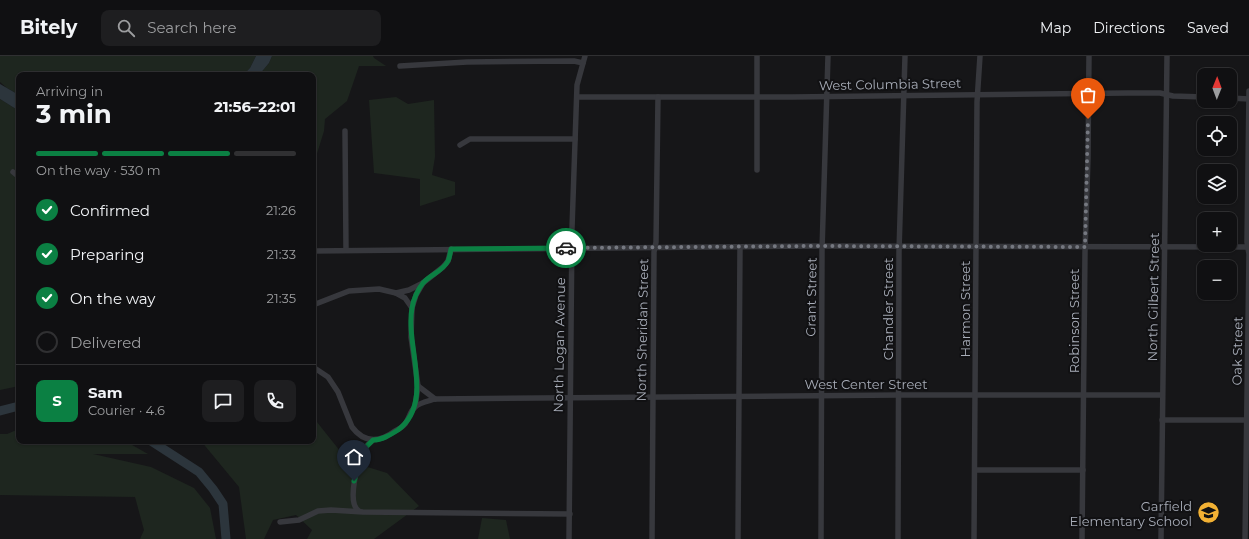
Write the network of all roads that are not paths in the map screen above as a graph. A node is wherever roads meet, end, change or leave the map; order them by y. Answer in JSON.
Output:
{"nodes":[{"id":1,"x":585,"y":56,"type":"edge"},
{"id":2,"x":757,"y":56,"type":"edge"},
{"id":3,"x":828,"y":56,"type":"edge"},
{"id":4,"x":905,"y":56,"type":"edge"},
{"id":5,"x":980,"y":56,"type":"edge"},
{"id":6,"x":1089,"y":56,"type":"edge"},
{"id":7,"x":1167,"y":56,"type":"edge"},
{"id":8,"x":583,"y":63,"type":"junction"},
{"id":9,"x":400,"y":66,"type":"dead end"},
{"id":10,"x":1249,"y":91,"type":"edge"},
{"id":11,"x":1089,"y":93,"type":"junction"},
{"id":12,"x":1167,"y":94,"type":"junction"},
{"id":13,"x":903,"y":95,"type":"junction"},
{"id":14,"x":978,"y":95,"type":"junction"},
{"id":15,"x":758,"y":96,"type":"junction"},
{"id":16,"x":827,"y":96,"type":"junction"},
{"id":17,"x":576,"y":97,"type":"junction"},
{"id":18,"x":658,"y":97,"type":"junction"},
{"id":19,"x":1197,"y":97,"type":"edge"},
{"id":20,"x":1237,"y":98,"type":"edge"},
{"id":21,"x":1249,"y":99,"type":"edge"},
{"id":22,"x":345,"y":131,"type":"dead end"},
{"id":23,"x":575,"y":139,"type":"junction"},
{"id":24,"x":460,"y":145,"type":"dead end"},
{"id":25,"x":757,"y":170,"type":"dead end"},
{"id":26,"x":13,"y":172,"type":"dead end"},
{"id":27,"x":16,"y":174,"type":"edge"},
{"id":28,"x":822,"y":246,"type":"junction"},
{"id":29,"x":976,"y":246,"type":"junction"},
{"id":30,"x":655,"y":247,"type":"junction"},
{"id":31,"x":740,"y":247,"type":"junction"},
{"id":32,"x":899,"y":247,"type":"junction"},
{"id":33,"x":1085,"y":247,"type":"junction"},
{"id":34,"x":1164,"y":247,"type":"junction"},
{"id":35,"x":1248,"y":247,"type":"edge"},
{"id":36,"x":571,"y":248,"type":"junction"},
{"id":37,"x":451,"y":249,"type":"junction"},
{"id":38,"x":346,"y":250,"type":"junction"},
{"id":39,"x":316,"y":251,"type":"edge"},
{"id":40,"x":423,"y":283,"type":"junction"},
{"id":41,"x":396,"y":292,"type":"junction"},
{"id":42,"x":316,"y":304,"type":"edge"},
{"id":43,"x":412,"y":308,"type":"junction"},
{"id":44,"x":316,"y":369,"type":"edge"},
{"id":45,"x":418,"y":386,"type":"junction"},
{"id":46,"x":975,"y":394,"type":"junction"},
{"id":47,"x":899,"y":395,"type":"junction"},
{"id":48,"x":1084,"y":395,"type":"junction"},
{"id":49,"x":1162,"y":395,"type":"junction"},
{"id":50,"x":821,"y":396,"type":"junction"},
{"id":51,"x":652,"y":397,"type":"junction"},
{"id":52,"x":739,"y":397,"type":"junction"},
{"id":53,"x":570,"y":398,"type":"junction"},
{"id":54,"x":435,"y":399,"type":"junction"},
{"id":55,"x":415,"y":407,"type":"junction"},
{"id":56,"x":1162,"y":420,"type":"junction"},
{"id":57,"x":1248,"y":420,"type":"edge"},
{"id":58,"x":360,"y":436,"type":"junction"},
{"id":59,"x":373,"y":440,"type":"junction"},
{"id":60,"x":364,"y":449,"type":"junction"},
{"id":61,"x":975,"y":470,"type":"junction"},
{"id":62,"x":1083,"y":470,"type":"junction"},
{"id":63,"x":359,"y":512,"type":"junction"},
{"id":64,"x":570,"y":514,"type":"junction"},
{"id":65,"x":280,"y":522,"type":"dead end"},
{"id":66,"x":569,"y":539,"type":"edge"},
{"id":67,"x":652,"y":539,"type":"edge"},
{"id":68,"x":738,"y":539,"type":"edge"},
{"id":69,"x":820,"y":539,"type":"edge"},
{"id":70,"x":898,"y":539,"type":"edge"},
{"id":71,"x":974,"y":539,"type":"edge"},
{"id":72,"x":1082,"y":539,"type":"edge"},
{"id":73,"x":1160,"y":539,"type":"edge"},
{"id":74,"x":1245,"y":539,"type":"edge"}],
"edges":[{"from":1,"to":8,"type":"street","name":"North Logan Avenue"},
{"from":2,"to":15,"type":"street"},
{"from":3,"to":16,"type":"street","name":"Grant Street"},
{"from":4,"to":13,"type":"street","name":"Chandler Street"},
{"from":5,"to":14,"type":"street","name":"Harmon Street"},
{"from":6,"to":11,"type":"street","name":"Robinson Street"},
{"from":7,"to":12,"type":"street","name":"North Gilbert Street"},
{"from":8,"to":9,"type":"street"},
{"from":8,"to":17,"type":"street","name":"North Logan Avenue"},
{"from":10,"to":21,"type":"street","name":"Oak Street"},
{"from":11,"to":12,"type":"street","name":"West Columbia Street"},
{"from":11,"to":14,"type":"street","name":"West Columbia Street"},
{"from":11,"to":33,"type":"street","name":"Robinson Street"},
{"from":12,"to":19,"type":"street","name":"West Columbia Street"},
{"from":12,"to":34,"type":"street","name":"North Gilbert Street"},
{"from":13,"to":14,"type":"street","name":"West Columbia Street"},
{"from":13,"to":16,"type":"street","name":"West Columbia Street"},
{"from":13,"to":32,"type":"street","name":"Chandler Street"},
{"from":14,"to":29,"type":"street","name":"Harmon Street"},
{"from":15,"to":16,"type":"street","name":"West Columbia Street"},
{"from":15,"to":18,"type":"street","name":"West Columbia Street"},
{"from":15,"to":25,"type":"street"},
{"from":16,"to":28,"type":"street","name":"Grant Street"},
{"from":17,"to":18,"type":"street","name":"West Columbia Street"},
{"from":17,"to":23,"type":"street","name":"North Logan Avenue"},
{"from":18,"to":30,"type":"street","name":"North Sheridan Street"},
{"from":20,"to":21,"type":"street"},
{"from":21,"to":35,"type":"street","name":"Oak Street"},
{"from":22,"to":38,"type":"street"},
{"from":23,"to":24,"type":"street"},
{"from":23,"to":36,"type":"street","name":"North Logan Avenue"},
{"from":26,"to":27,"type":"street"},
{"from":28,"to":31,"type":"street"},
{"from":28,"to":32,"type":"street"},
{"from":28,"to":50,"type":"street","name":"Grant Street"},
{"from":29,"to":32,"type":"street"},
{"from":29,"to":33,"type":"street"},
{"from":29,"to":46,"type":"street","name":"Harmon Street"},
{"from":30,"to":31,"type":"street"},
{"from":30,"to":36,"type":"street"},
{"from":30,"to":51,"type":"street","name":"North Sheridan Street"},
{"from":31,"to":52,"type":"street"},
{"from":32,"to":47,"type":"street","name":"Chandler Street"},
{"from":33,"to":34,"type":"street"},
{"from":33,"to":48,"type":"street","name":"Robinson Street"},
{"from":34,"to":35,"type":"street"},
{"from":34,"to":49,"type":"street","name":"North Gilbert Street"},
{"from":35,"to":57,"type":"street","name":"Oak Street"},
{"from":36,"to":37,"type":"street"},
{"from":36,"to":53,"type":"street","name":"North Logan Avenue"},
{"from":37,"to":38,"type":"street"},
{"from":37,"to":40,"type":"street"},
{"from":38,"to":39,"type":"street"},
{"from":40,"to":41,"type":"street"},
{"from":40,"to":43,"type":"street"},
{"from":41,"to":42,"type":"street"},
{"from":41,"to":43,"type":"street"},
{"from":43,"to":45,"type":"street"},
{"from":44,"to":58,"type":"street"},
{"from":45,"to":54,"type":"street"},
{"from":45,"to":55,"type":"street"},
{"from":46,"to":47,"type":"street","name":"West Center Street"},
{"from":46,"to":48,"type":"street","name":"West Center Street"},
{"from":46,"to":61,"type":"street","name":"Harmon Street"},
{"from":47,"to":50,"type":"street","name":"West Center Street"},
{"from":47,"to":70,"type":"street","name":"Chandler Street"},
{"from":48,"to":49,"type":"street","name":"West Center Street"},
{"from":48,"to":62,"type":"street","name":"Robinson Street"},
{"from":49,"to":56,"type":"street","name":"North Gilbert Street"},
{"from":50,"to":52,"type":"street","name":"West Center Street"},
{"from":50,"to":69,"type":"street","name":"Grant Street"},
{"from":51,"to":52,"type":"street","name":"West Center Street"},
{"from":51,"to":53,"type":"street","name":"West Center Street"},
{"from":51,"to":67,"type":"street","name":"North Sheridan Street"},
{"from":52,"to":68,"type":"street"},
{"from":53,"to":54,"type":"street","name":"West Center Street"},
{"from":53,"to":64,"type":"street","name":"North Logan Avenue"},
{"from":54,"to":55,"type":"street"},
{"from":55,"to":59,"type":"street"},
{"from":56,"to":57,"type":"street"},
{"from":56,"to":73,"type":"street","name":"North Gilbert Street"},
{"from":57,"to":74,"type":"street","name":"Oak Street"},
{"from":58,"to":59,"type":"street"},
{"from":58,"to":60,"type":"street"},
{"from":59,"to":60,"type":"street"},
{"from":60,"to":63,"type":"street"},
{"from":61,"to":62,"type":"street"},
{"from":61,"to":71,"type":"street","name":"Harmon Street"},
{"from":62,"to":72,"type":"street","name":"Robinson Street"},
{"from":63,"to":64,"type":"street"},
{"from":63,"to":65,"type":"street"},
{"from":64,"to":66,"type":"street","name":"North Logan Avenue"}]}
